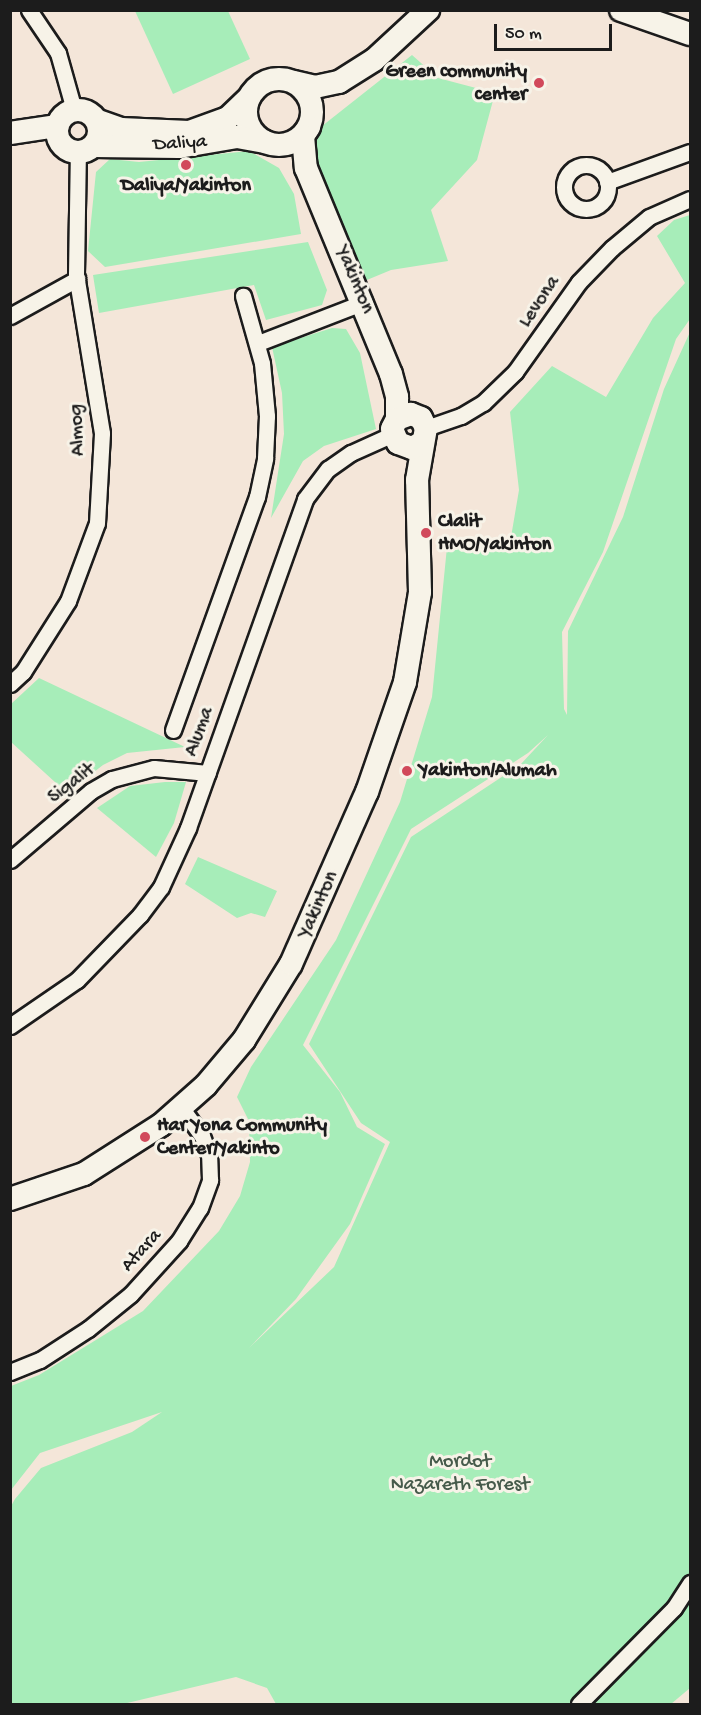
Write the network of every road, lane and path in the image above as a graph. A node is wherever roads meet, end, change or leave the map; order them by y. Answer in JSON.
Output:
{"nodes":[{"id":1,"x":29,"y":10,"type":"edge"},
{"id":2,"x":428,"y":10,"type":"edge"},
{"id":3,"x":621,"y":10,"type":"edge"},
{"id":4,"x":690,"y":34,"type":"edge"},
{"id":5,"x":353,"y":74,"type":"junction"},
{"id":6,"x":294,"y":82,"type":"junction"},
{"id":7,"x":249,"y":98,"type":"junction"},
{"id":8,"x":74,"y":110,"type":"junction"},
{"id":9,"x":98,"y":121,"type":"junction"},
{"id":10,"x":311,"y":122,"type":"junction"},
{"id":11,"x":57,"y":126,"type":"junction"},
{"id":12,"x":10,"y":133,"type":"edge"},
{"id":13,"x":270,"y":143,"type":"junction"},
{"id":14,"x":86,"y":149,"type":"junction"},
{"id":15,"x":690,"y":152,"type":"edge"},
{"id":16,"x":607,"y":182,"type":"dead end"},
{"id":17,"x":312,"y":186,"type":"junction"},
{"id":18,"x":690,"y":199,"type":"edge"},
{"id":19,"x":76,"y":279,"type":"junction"},
{"id":20,"x":243,"y":296,"type":"dead end"},
{"id":21,"x":364,"y":302,"type":"junction"},
{"id":22,"x":10,"y":316,"type":"edge"},
{"id":23,"x":258,"y":343,"type":"junction"},
{"id":24,"x":409,"y":431,"type":"junction"},
{"id":25,"x":10,"y":684,"type":"edge"},
{"id":26,"x":173,"y":730,"type":"dead end"},
{"id":27,"x":207,"y":772,"type":"junction"},
{"id":28,"x":10,"y":860,"type":"edge"},
{"id":29,"x":10,"y":1026,"type":"edge"},
{"id":30,"x":180,"y":1107,"type":"junction"},
{"id":31,"x":10,"y":1199,"type":"edge"},
{"id":32,"x":10,"y":1372,"type":"edge"},
{"id":33,"x":690,"y":1583,"type":"edge"},
{"id":34,"x":579,"y":1704,"type":"edge"}],
"edges":[{"from":1,"to":8,"type":"street"},
{"from":2,"to":5,"type":"street"},
{"from":3,"to":4,"type":"street"},
{"from":5,"to":6,"type":"street"},
{"from":5,"to":10,"type":"street"},
{"from":6,"to":7,"type":"street"},
{"from":6,"to":10,"type":"street"},
{"from":7,"to":9,"type":"street","name":"Daliya"},
{"from":7,"to":13,"type":"street"},
{"from":8,"to":9,"type":"street"},
{"from":8,"to":11,"type":"street"},
{"from":9,"to":14,"type":"street"},
{"from":10,"to":13,"type":"street"},
{"from":10,"to":17,"type":"street","name":"Yakinton"},
{"from":11,"to":12,"type":"street"},
{"from":11,"to":14,"type":"street"},
{"from":13,"to":14,"type":"street","name":"Daliya"},
{"from":13,"to":17,"type":"street","name":"Yakinton"},
{"from":14,"to":19,"type":"street","name":"Almog"},
{"from":15,"to":16,"type":"street"},
{"from":17,"to":21,"type":"street","name":"Yakinton"},
{"from":18,"to":24,"type":"street","name":"Levona"},
{"from":19,"to":22,"type":"street"},
{"from":19,"to":25,"type":"street","name":"Almog"},
{"from":20,"to":23,"type":"street"},
{"from":21,"to":23,"type":"street"},
{"from":21,"to":24,"type":"street","name":"Yakinton"},
{"from":23,"to":26,"type":"street"},
{"from":24,"to":27,"type":"street","name":"Aluma"},
{"from":24,"to":30,"type":"street","name":"Yakinton"},
{"from":27,"to":28,"type":"street","name":"Sigalit"},
{"from":27,"to":29,"type":"street","name":"Aluma"},
{"from":30,"to":31,"type":"street","name":"Yakinton"},
{"from":30,"to":32,"type":"street","name":"Atara"},
{"from":33,"to":34,"type":"street"}]}
